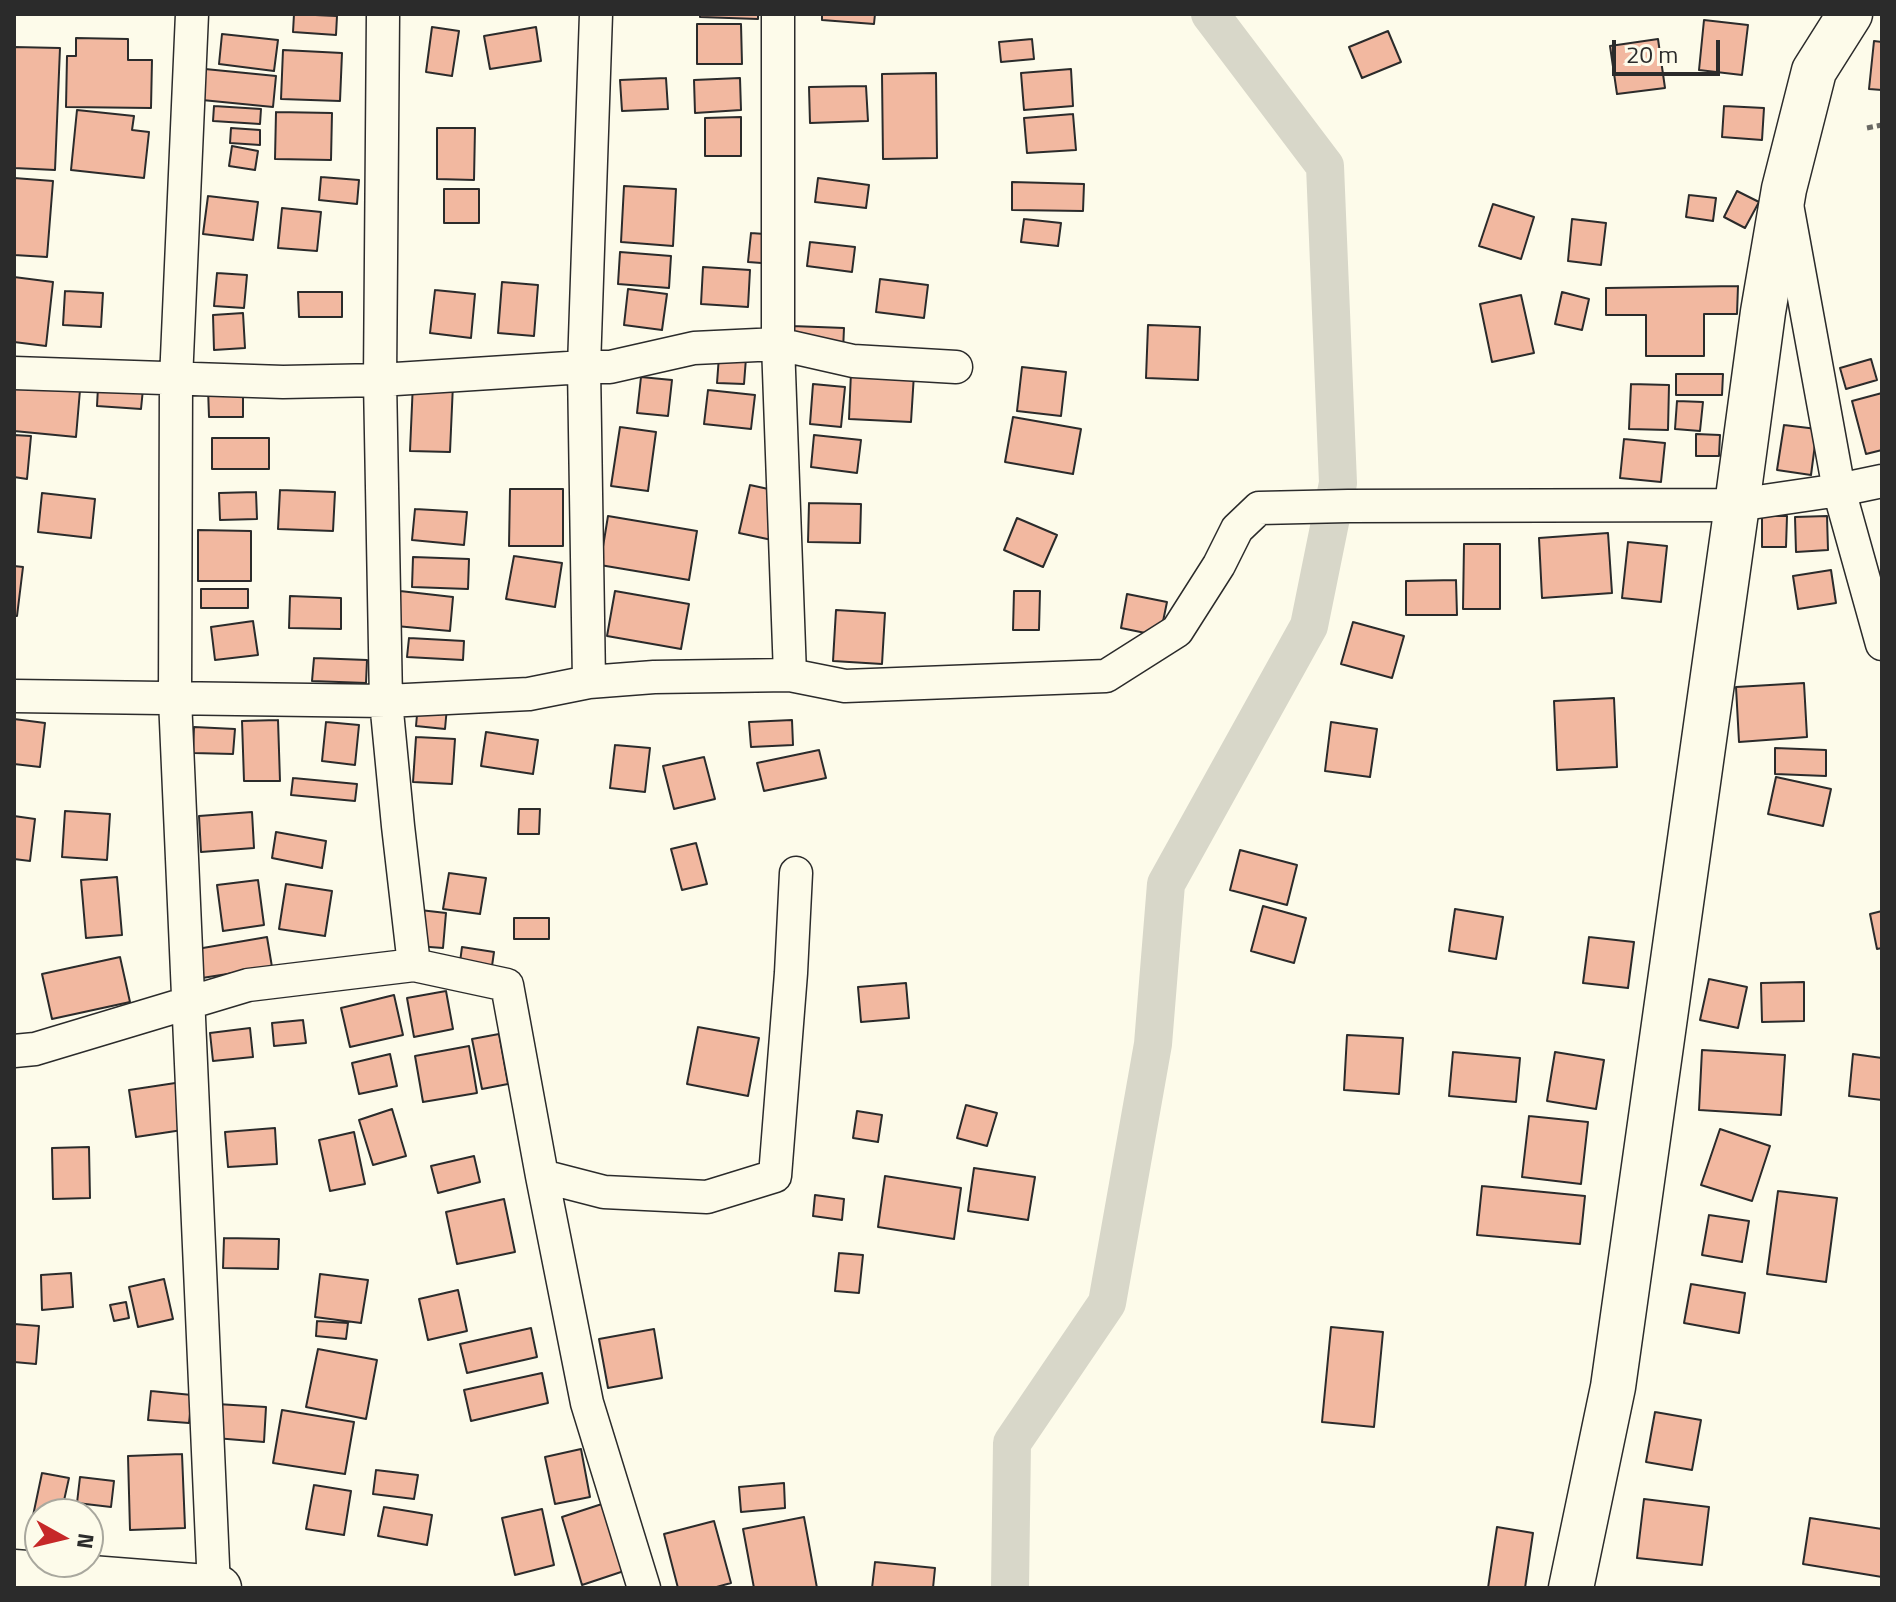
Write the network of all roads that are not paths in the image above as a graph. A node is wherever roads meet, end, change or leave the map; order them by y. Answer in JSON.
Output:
{"nodes":[{"id":1,"x":192,"y":14,"type":"edge"},
{"id":2,"x":383,"y":14,"type":"edge"},
{"id":3,"x":596,"y":14,"type":"edge"},
{"id":4,"x":778,"y":14,"type":"edge"},
{"id":5,"x":1850,"y":14,"type":"edge"},
{"id":6,"x":1784,"y":189,"type":"junction"},
{"id":7,"x":778,"y":344,"type":"junction"},
{"id":8,"x":584,"y":367,"type":"junction"},
{"id":9,"x":956,"y":367,"type":"dead end"},
{"id":10,"x":14,"y":373,"type":"edge"},
{"id":11,"x":176,"y":380,"type":"junction"},
{"id":12,"x":380,"y":380,"type":"junction"},
{"id":13,"x":1882,"y":481,"type":"edge"},
{"id":14,"x":1839,"y":490,"type":"junction"},
{"id":15,"x":1737,"y":505,"type":"junction"},
{"id":16,"x":1882,"y":644,"type":"edge"},
{"id":17,"x":790,"y":675,"type":"junction"},
{"id":18,"x":589,"y":682,"type":"junction"},
{"id":19,"x":14,"y":696,"type":"edge"},
{"id":20,"x":175,"y":699,"type":"junction"},
{"id":21,"x":386,"y":701,"type":"junction"},
{"id":22,"x":796,"y":873,"type":"dead end"},
{"id":23,"x":414,"y":965,"type":"junction"},
{"id":24,"x":188,"y":1003,"type":"junction"},
{"id":25,"x":14,"y":1051,"type":"edge"},
{"id":26,"x":542,"y":1176,"type":"junction"},
{"id":27,"x":14,"y":1572,"type":"edge"},
{"id":28,"x":217,"y":1588,"type":"edge"},
{"id":29,"x":644,"y":1588,"type":"edge"},
{"id":30,"x":1571,"y":1588,"type":"edge"}],
"edges":[{"from":1,"to":11,"type":"street"},
{"from":2,"to":12,"type":"street"},
{"from":3,"to":8,"type":"street"},
{"from":4,"to":7,"type":"street"},
{"from":5,"to":6,"type":"street"},
{"from":6,"to":14,"type":"street"},
{"from":6,"to":15,"type":"street"},
{"from":7,"to":8,"type":"street"},
{"from":7,"to":9,"type":"street"},
{"from":7,"to":17,"type":"street"},
{"from":8,"to":12,"type":"street"},
{"from":8,"to":18,"type":"street"},
{"from":10,"to":11,"type":"street"},
{"from":11,"to":12,"type":"street"},
{"from":11,"to":20,"type":"street"},
{"from":12,"to":21,"type":"street"},
{"from":13,"to":14,"type":"street"},
{"from":14,"to":15,"type":"street"},
{"from":14,"to":16,"type":"street"},
{"from":15,"to":17,"type":"street"},
{"from":15,"to":30,"type":"street"},
{"from":17,"to":18,"type":"street"},
{"from":18,"to":21,"type":"street"},
{"from":19,"to":20,"type":"street"},
{"from":20,"to":21,"type":"street"},
{"from":20,"to":24,"type":"street"},
{"from":21,"to":23,"type":"street"},
{"from":22,"to":26,"type":"street"},
{"from":23,"to":24,"type":"street"},
{"from":23,"to":26,"type":"street"},
{"from":24,"to":25,"type":"street"},
{"from":24,"to":28,"type":"street"},
{"from":26,"to":29,"type":"street"},
{"from":27,"to":28,"type":"street"}]}
